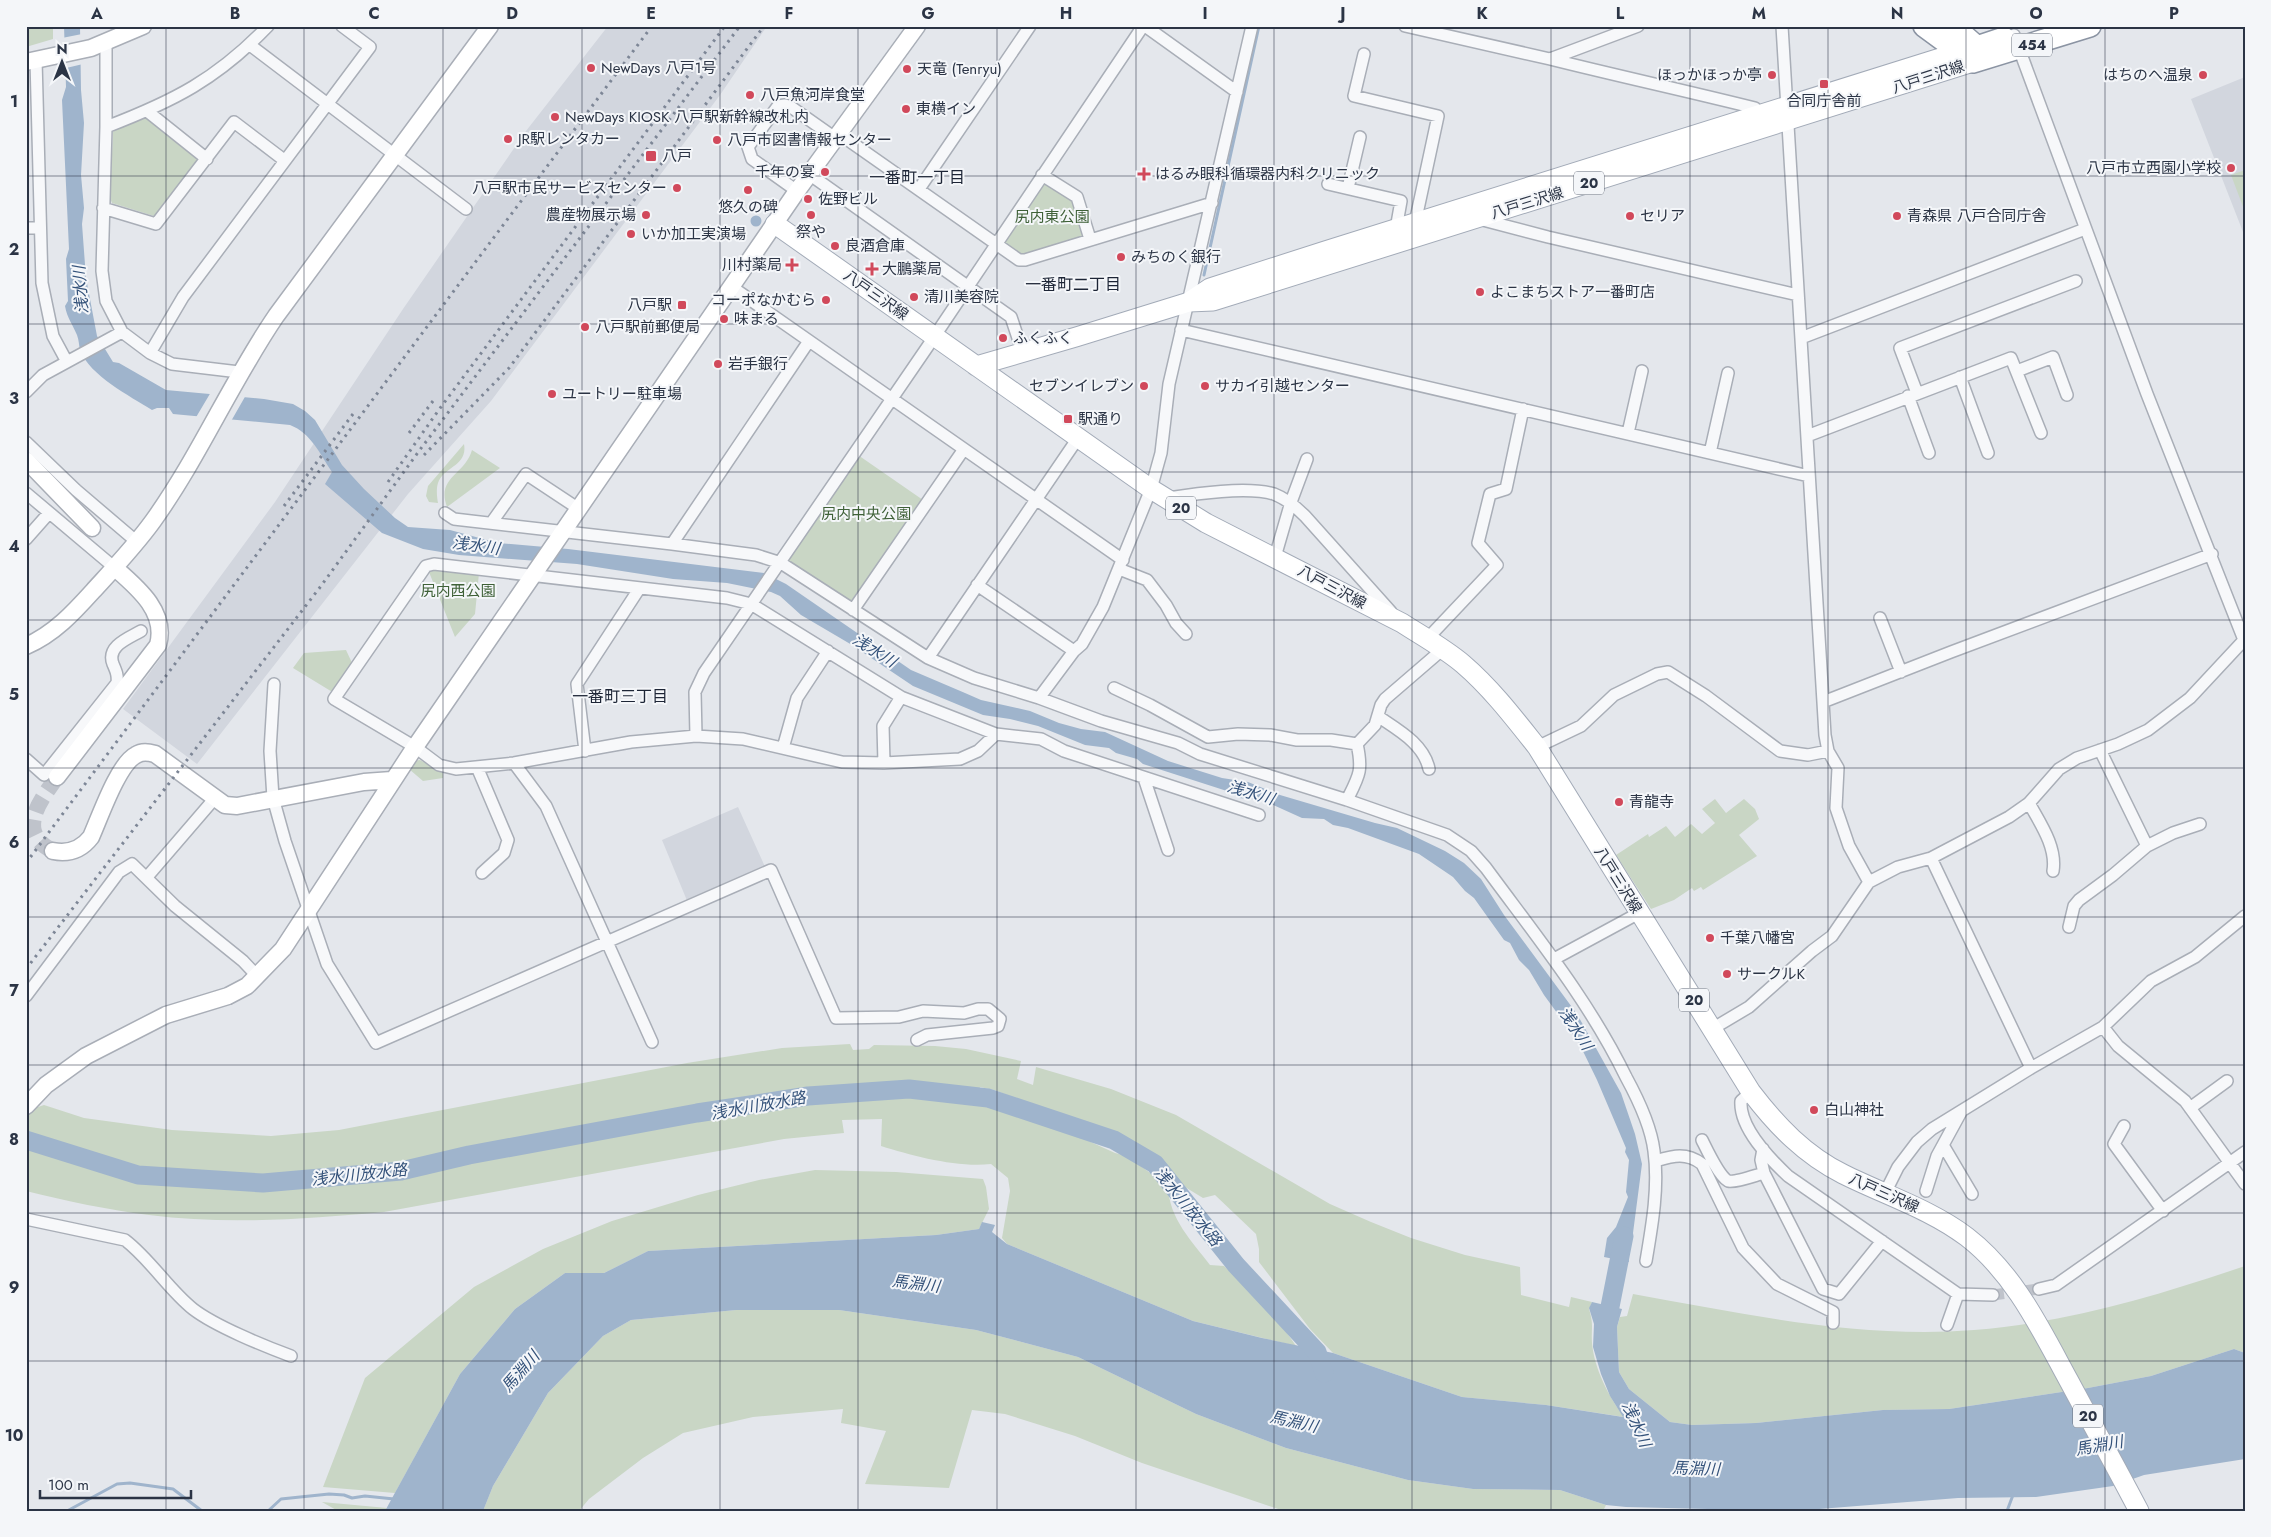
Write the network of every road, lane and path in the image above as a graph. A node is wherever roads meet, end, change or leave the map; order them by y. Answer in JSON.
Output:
{"nodes":[{"id":1,"x":142,"y":26,"type":"edge"},
{"id":2,"x":268,"y":26,"type":"edge"},
{"id":3,"x":342,"y":26,"type":"edge"},
{"id":4,"x":490,"y":26,"type":"edge"},
{"id":5,"x":917,"y":26,"type":"edge"},
{"id":6,"x":1030,"y":26,"type":"edge"},
{"id":7,"x":1144,"y":26,"type":"edge"},
{"id":8,"x":1252,"y":26,"type":"edge"},
{"id":9,"x":1405,"y":26,"type":"edge"},
{"id":10,"x":1638,"y":26,"type":"edge"},
{"id":11,"x":1782,"y":26,"type":"edge"},
{"id":12,"x":1924,"y":26,"type":"edge"},
{"id":13,"x":1953,"y":26,"type":"edge"},
{"id":14,"x":2041,"y":26,"type":"edge"},
{"id":15,"x":2090,"y":26,"type":"edge"},
{"id":16,"x":2017,"y":42,"type":"junction"},
{"id":17,"x":98,"y":45,"type":"junction"},
{"id":18,"x":250,"y":45,"type":"junction"},
{"id":19,"x":1364,"y":54,"type":"dead end"},
{"id":20,"x":1969,"y":54,"type":"junction"},
{"id":21,"x":1550,"y":59,"type":"junction"},
{"id":22,"x":37,"y":60,"type":"edge"},
{"id":23,"x":1237,"y":92,"type":"junction"},
{"id":24,"x":327,"y":102,"type":"junction"},
{"id":25,"x":147,"y":111,"type":"junction"},
{"id":26,"x":1787,"y":114,"type":"junction"},
{"id":27,"x":1760,"y":115,"type":"junction"},
{"id":28,"x":106,"y":127,"type":"junction"},
{"id":29,"x":837,"y":135,"type":"junction"},
{"id":30,"x":1360,"y":137,"type":"dead end"},
{"id":31,"x":396,"y":155,"type":"junction"},
{"id":32,"x":207,"y":159,"type":"junction"},
{"id":33,"x":284,"y":160,"type":"junction"},
{"id":34,"x":810,"y":174,"type":"junction"},
{"id":35,"x":1042,"y":175,"type":"junction"},
{"id":36,"x":1328,"y":184,"type":"dead end"},
{"id":37,"x":1348,"y":188,"type":"junction"},
{"id":38,"x":919,"y":189,"type":"junction"},
{"id":39,"x":797,"y":191,"type":"junction"},
{"id":40,"x":1212,"y":203,"type":"junction"},
{"id":41,"x":103,"y":208,"type":"junction"},
{"id":42,"x":466,"y":209,"type":"dead end"},
{"id":43,"x":1477,"y":218,"type":"junction"},
{"id":44,"x":1414,"y":223,"type":"junction"},
{"id":45,"x":775,"y":224,"type":"junction"},
{"id":46,"x":26,"y":228,"type":"edge"},
{"id":47,"x":40,"y":228,"type":"junction"},
{"id":48,"x":1396,"y":229,"type":"junction"},
{"id":49,"x":2085,"y":229,"type":"junction"},
{"id":50,"x":1090,"y":239,"type":"junction"},
{"id":51,"x":996,"y":244,"type":"junction"},
{"id":52,"x":2076,"y":281,"type":"dead end"},
{"id":53,"x":968,"y":286,"type":"junction"},
{"id":54,"x":732,"y":287,"type":"junction"},
{"id":55,"x":1798,"y":295,"type":"junction"},
{"id":56,"x":1189,"y":302,"type":"junction"},
{"id":57,"x":1181,"y":330,"type":"junction"},
{"id":58,"x":122,"y":332,"type":"junction"},
{"id":59,"x":934,"y":336,"type":"junction"},
{"id":60,"x":1801,"y":338,"type":"junction"},
{"id":61,"x":809,"y":341,"type":"junction"},
{"id":62,"x":150,"y":353,"type":"junction"},
{"id":63,"x":1024,"y":353,"type":"junction"},
{"id":64,"x":67,"y":362,"type":"junction"},
{"id":65,"x":976,"y":366,"type":"junction"},
{"id":66,"x":1642,"y":371,"type":"dead end"},
{"id":67,"x":2017,"y":371,"type":"junction"},
{"id":68,"x":240,"y":372,"type":"junction"},
{"id":69,"x":1728,"y":373,"type":"dead end"},
{"id":70,"x":1960,"y":377,"type":"junction"},
{"id":71,"x":26,"y":392,"type":"edge"},
{"id":72,"x":1912,"y":394,"type":"junction"},
{"id":73,"x":2067,"y":395,"type":"dead end"},
{"id":74,"x":892,"y":399,"type":"junction"},
{"id":75,"x":1523,"y":409,"type":"junction"},
{"id":76,"x":1628,"y":433,"type":"junction"},
{"id":77,"x":2041,"y":433,"type":"dead end"},
{"id":78,"x":1807,"y":436,"type":"junction"},
{"id":79,"x":1078,"y":438,"type":"junction"},
{"id":80,"x":26,"y":442,"type":"edge"},
{"id":81,"x":964,"y":449,"type":"junction"},
{"id":82,"x":1710,"y":453,"type":"junction"},
{"id":83,"x":1930,"y":453,"type":"dead end"},
{"id":84,"x":1988,"y":454,"type":"dead end"},
{"id":85,"x":1307,"y":459,"type":"dead end"},
{"id":86,"x":26,"y":460,"type":"edge"},
{"id":87,"x":1809,"y":476,"type":"junction"},
{"id":88,"x":26,"y":493,"type":"edge"},
{"id":89,"x":1159,"y":493,"type":"junction"},
{"id":90,"x":1034,"y":499,"type":"junction"},
{"id":91,"x":1291,"y":502,"type":"junction"},
{"id":92,"x":579,"y":509,"type":"junction"},
{"id":93,"x":49,"y":513,"type":"junction"},
{"id":94,"x":445,"y":513,"type":"dead end"},
{"id":95,"x":492,"y":522,"type":"junction"},
{"id":96,"x":92,"y":528,"type":"dead end"},
{"id":97,"x":563,"y":533,"type":"junction"},
{"id":98,"x":26,"y":539,"type":"edge"},
{"id":99,"x":137,"y":542,"type":"junction"},
{"id":100,"x":672,"y":544,"type":"junction"},
{"id":101,"x":2212,"y":554,"type":"junction"},
{"id":102,"x":1275,"y":557,"type":"junction"},
{"id":103,"x":780,"y":563,"type":"junction"},
{"id":104,"x":1121,"y":564,"type":"junction"},
{"id":105,"x":115,"y":568,"type":"junction"},
{"id":106,"x":535,"y":573,"type":"junction"},
{"id":107,"x":977,"y":585,"type":"junction"},
{"id":108,"x":639,"y":589,"type":"junction"},
{"id":109,"x":753,"y":602,"type":"junction"},
{"id":110,"x":853,"y":610,"type":"junction"},
{"id":111,"x":1880,"y":618,"type":"dead end"},
{"id":112,"x":1402,"y":623,"type":"junction"},
{"id":113,"x":141,"y":631,"type":"dead end"},
{"id":114,"x":1186,"y":634,"type":"dead end"},
{"id":115,"x":2244,"y":640,"type":"edge"},
{"id":116,"x":1435,"y":644,"type":"junction"},
{"id":117,"x":26,"y":646,"type":"edge"},
{"id":118,"x":828,"y":651,"type":"junction"},
{"id":119,"x":1074,"y":651,"type":"junction"},
{"id":120,"x":928,"y":658,"type":"junction"},
{"id":121,"x":1900,"y":672,"type":"junction"},
{"id":122,"x":274,"y":684,"type":"dead end"},
{"id":123,"x":1114,"y":688,"type":"dead end"},
{"id":124,"x":901,"y":697,"type":"junction"},
{"id":125,"x":1038,"y":698,"type":"junction"},
{"id":126,"x":1823,"y":702,"type":"junction"},
{"id":127,"x":1379,"y":717,"type":"junction"},
{"id":128,"x":996,"y":734,"type":"junction"},
{"id":129,"x":696,"y":736,"type":"junction"},
{"id":130,"x":1358,"y":744,"type":"junction"},
{"id":131,"x":414,"y":747,"type":"junction"},
{"id":132,"x":1537,"y":747,"type":"junction"},
{"id":133,"x":783,"y":748,"type":"junction"},
{"id":134,"x":2100,"y":750,"type":"junction"},
{"id":135,"x":585,"y":751,"type":"junction"},
{"id":136,"x":1828,"y":751,"type":"junction"},
{"id":137,"x":26,"y":759,"type":"edge"},
{"id":138,"x":514,"y":763,"type":"junction"},
{"id":139,"x":884,"y":763,"type":"junction"},
{"id":140,"x":477,"y":767,"type":"junction"},
{"id":141,"x":1429,"y":768,"type":"dead end"},
{"id":142,"x":57,"y":777,"type":"tunnel mouth"},
{"id":143,"x":1144,"y":778,"type":"junction"},
{"id":144,"x":392,"y":780,"type":"junction"},
{"id":145,"x":215,"y":798,"type":"junction"},
{"id":146,"x":273,"y":798,"type":"junction"},
{"id":147,"x":1347,"y":800,"type":"junction"},
{"id":148,"x":2029,"y":803,"type":"junction"},
{"id":149,"x":1259,"y":815,"type":"dead end"},
{"id":150,"x":2200,"y":824,"type":"dead end"},
{"id":151,"x":2147,"y":846,"type":"junction"},
{"id":152,"x":1168,"y":850,"type":"dead end"},
{"id":153,"x":52,"y":851,"type":"dead end"},
{"id":154,"x":1931,"y":858,"type":"junction"},
{"id":155,"x":2053,"y":871,"type":"dead end"},
{"id":156,"x":482,"y":873,"type":"dead end"},
{"id":157,"x":147,"y":877,"type":"junction"},
{"id":158,"x":1868,"y":882,"type":"junction"},
{"id":159,"x":308,"y":911,"type":"junction"},
{"id":160,"x":1639,"y":913,"type":"junction"},
{"id":161,"x":2245,"y":916,"type":"edge"},
{"id":162,"x":2069,"y":927,"type":"dead end"},
{"id":163,"x":607,"y":940,"type":"junction"},
{"id":164,"x":1554,"y":959,"type":"junction"},
{"id":165,"x":258,"y":976,"type":"junction"},
{"id":166,"x":26,"y":996,"type":"edge"},
{"id":167,"x":2103,"y":1027,"type":"junction"},
{"id":168,"x":1712,"y":1029,"type":"junction"},
{"id":169,"x":917,"y":1040,"type":"dead end"},
{"id":170,"x":652,"y":1042,"type":"dead end"},
{"id":171,"x":2031,"y":1068,"type":"junction"},
{"id":172,"x":2228,"y":1082,"type":"dead end"},
{"id":173,"x":1751,"y":1092,"type":"junction"},
{"id":174,"x":29,"y":1100,"type":"edge"},
{"id":175,"x":2190,"y":1108,"type":"junction"},
{"id":176,"x":1962,"y":1111,"type":"junction"},
{"id":177,"x":2124,"y":1126,"type":"dead end"},
{"id":178,"x":1702,"y":1140,"type":"dead end"},
{"id":179,"x":1943,"y":1145,"type":"junction"},
{"id":180,"x":1763,"y":1150,"type":"junction"},
{"id":181,"x":2245,"y":1152,"type":"edge"},
{"id":182,"x":1655,"y":1161,"type":"junction"},
{"id":183,"x":2230,"y":1163,"type":"junction"},
{"id":184,"x":1764,"y":1173,"type":"junction"},
{"id":185,"x":2245,"y":1184,"type":"edge"},
{"id":186,"x":1926,"y":1191,"type":"dead end"},
{"id":187,"x":1885,"y":1193,"type":"junction"},
{"id":188,"x":1972,"y":1194,"type":"dead end"},
{"id":189,"x":2163,"y":1211,"type":"junction"},
{"id":190,"x":26,"y":1219,"type":"edge"},
{"id":191,"x":1882,"y":1241,"type":"junction"},
{"id":192,"x":1646,"y":1261,"type":"dead end"},
{"id":193,"x":2039,"y":1289,"type":"tunnel mouth"},
{"id":194,"x":1958,"y":1294,"type":"junction"},
{"id":195,"x":1993,"y":1295,"type":"tunnel mouth"},
{"id":196,"x":1833,"y":1323,"type":"dead end"},
{"id":197,"x":1947,"y":1325,"type":"dead end"},
{"id":198,"x":291,"y":1356,"type":"dead end"},
{"id":199,"x":2139,"y":1511,"type":"edge"}],
"edges":[{"from":1,"to":17,"type":"street"},
{"from":2,"to":18,"type":"street"},
{"from":3,"to":24,"type":"street"},
{"from":4,"to":31,"type":"street"},
{"from":5,"to":29,"type":"street"},
{"from":6,"to":38,"type":"street"},
{"from":7,"to":23,"type":"street"},
{"from":7,"to":35,"type":"street"},
{"from":8,"to":23,"type":"street"},
{"from":9,"to":21,"type":"street"},
{"from":10,"to":21,"type":"street"},
{"from":11,"to":26,"type":"street"},
{"from":12,"to":20,"type":"highway"},
{"from":13,"to":20,"type":"highway"},
{"from":14,"to":16,"type":"highway","number":"454"},
{"from":15,"to":16,"type":"highway","number":"454"},
{"from":16,"to":20,"type":"highway","number":"454"},
{"from":16,"to":49,"type":"street"},
{"from":17,"to":22,"type":"street"},
{"from":17,"to":28,"type":"street"},
{"from":18,"to":24,"type":"street"},
{"from":18,"to":25,"type":"street"},
{"from":19,"to":44,"type":"street"},
{"from":20,"to":26,"type":"main road","name":"八戸三沢線","number":"20"},
{"from":21,"to":27,"type":"street"},
{"from":22,"to":47,"type":"street"},
{"from":23,"to":40,"type":"street"},
{"from":24,"to":31,"type":"street"},
{"from":24,"to":33,"type":"street"},
{"from":25,"to":28,"type":"street"},
{"from":25,"to":32,"type":"street"},
{"from":26,"to":27,"type":"main road","name":"八戸三沢線","number":"20"},
{"from":26,"to":43,"type":"main road","name":"八戸三沢線","number":"20"},
{"from":26,"to":55,"type":"street"},
{"from":27,"to":44,"type":"main road","name":"八戸三沢線","number":"20"},
{"from":28,"to":41,"type":"street"},
{"from":29,"to":34,"type":"street"},
{"from":29,"to":38,"type":"street"},
{"from":29,"to":39,"type":"street"},
{"from":30,"to":37,"type":"street"},
{"from":31,"to":42,"type":"street"},
{"from":31,"to":68,"type":"street"},
{"from":32,"to":33,"type":"street"},
{"from":32,"to":41,"type":"street"},
{"from":33,"to":62,"type":"street"},
{"from":34,"to":39,"type":"street"},
{"from":34,"to":53,"type":"street"},
{"from":35,"to":50,"type":"street"},
{"from":35,"to":51,"type":"street"},
{"from":36,"to":37,"type":"street"},
{"from":37,"to":48,"type":"street"},
{"from":38,"to":51,"type":"street"},
{"from":39,"to":45,"type":"street"},
{"from":40,"to":50,"type":"street"},
{"from":40,"to":56,"type":"street"},
{"from":41,"to":58,"type":"street"},
{"from":43,"to":55,"type":"street"},
{"from":43,"to":56,"type":"main road","name":"八戸三沢線","number":"20"},
{"from":44,"to":48,"type":"main road","name":"八戸三沢線","number":"20"},
{"from":45,"to":54,"type":"street"},
{"from":45,"to":59,"type":"main road","name":"八戸三沢線","number":"20"},
{"from":46,"to":47,"type":"street"},
{"from":47,"to":64,"type":"street"},
{"from":48,"to":56,"type":"main road","name":"八戸三沢線","number":"20"},
{"from":49,"to":60,"type":"street"},
{"from":49,"to":101,"type":"street"},
{"from":50,"to":51,"type":"street"},
{"from":51,"to":53,"type":"street"},
{"from":52,"to":72,"type":"street"},
{"from":53,"to":59,"type":"street"},
{"from":53,"to":63,"type":"street"},
{"from":54,"to":61,"type":"street"},
{"from":54,"to":92,"type":"street"},
{"from":55,"to":60,"type":"street"},
{"from":56,"to":57,"type":"street"},
{"from":56,"to":63,"type":"main road","name":"八戸三沢線","number":"20"},
{"from":57,"to":75,"type":"street"},
{"from":57,"to":89,"type":"street"},
{"from":58,"to":62,"type":"street"},
{"from":58,"to":64,"type":"street"},
{"from":59,"to":65,"type":"main road","name":"八戸三沢線","number":"20"},
{"from":59,"to":74,"type":"street"},
{"from":60,"to":78,"type":"street"},
{"from":61,"to":74,"type":"street"},
{"from":61,"to":100,"type":"street"},
{"from":62,"to":68,"type":"street"},
{"from":63,"to":65,"type":"main road","name":"八戸三沢線","number":"20"},
{"from":64,"to":71,"type":"street"},
{"from":65,"to":79,"type":"main road","name":"八戸三沢線","number":"20"},
{"from":66,"to":76,"type":"street"},
{"from":67,"to":70,"type":"street"},
{"from":67,"to":73,"type":"street"},
{"from":67,"to":77,"type":"street"},
{"from":68,"to":99,"type":"street"},
{"from":69,"to":82,"type":"street"},
{"from":70,"to":72,"type":"street"},
{"from":70,"to":84,"type":"street"},
{"from":72,"to":78,"type":"street"},
{"from":72,"to":83,"type":"street"},
{"from":74,"to":81,"type":"street"},
{"from":74,"to":103,"type":"street"},
{"from":75,"to":76,"type":"street"},
{"from":75,"to":116,"type":"street"},
{"from":76,"to":82,"type":"street"},
{"from":78,"to":87,"type":"street"},
{"from":79,"to":89,"type":"main road","name":"八戸三沢線","number":"20"},
{"from":79,"to":90,"type":"street"},
{"from":80,"to":99,"type":"street"},
{"from":81,"to":90,"type":"street"},
{"from":81,"to":110,"type":"street"},
{"from":82,"to":87,"type":"street"},
{"from":85,"to":91,"type":"street"},
{"from":86,"to":96,"type":"street"},
{"from":87,"to":126,"type":"street"},
{"from":88,"to":93,"type":"street"},
{"from":89,"to":91,"type":"street"},
{"from":89,"to":102,"type":"main road","name":"八戸三沢線","number":"20"},
{"from":89,"to":104,"type":"street"},
{"from":90,"to":104,"type":"street"},
{"from":90,"to":107,"type":"street"},
{"from":91,"to":102,"type":"street"},
{"from":91,"to":112,"type":"street"},
{"from":92,"to":95,"type":"street"},
{"from":92,"to":97,"type":"street"},
{"from":93,"to":98,"type":"street"},
{"from":93,"to":105,"type":"street"},
{"from":94,"to":95,"type":"street"},
{"from":95,"to":97,"type":"street"},
{"from":97,"to":100,"type":"street"},
{"from":97,"to":106,"type":"street"},
{"from":99,"to":105,"type":"street"},
{"from":100,"to":103,"type":"street"},
{"from":101,"to":115,"type":"street"},
{"from":101,"to":121,"type":"street"},
{"from":102,"to":112,"type":"main road","name":"八戸三沢線","number":"20"},
{"from":103,"to":109,"type":"street"},
{"from":103,"to":110,"type":"street"},
{"from":104,"to":114,"type":"street"},
{"from":104,"to":119,"type":"street"},
{"from":105,"to":117,"type":"street"},
{"from":105,"to":142,"type":"street"},
{"from":106,"to":108,"type":"street"},
{"from":106,"to":131,"type":"street"},
{"from":106,"to":131,"type":"street"},
{"from":107,"to":119,"type":"street"},
{"from":107,"to":120,"type":"street"},
{"from":108,"to":109,"type":"street"},
{"from":108,"to":135,"type":"street"},
{"from":109,"to":118,"type":"street"},
{"from":109,"to":129,"type":"street"},
{"from":110,"to":120,"type":"street"},
{"from":111,"to":121,"type":"street"},
{"from":112,"to":116,"type":"main road","name":"八戸三沢線","number":"20"},
{"from":113,"to":137,"type":"street"},
{"from":115,"to":134,"type":"street"},
{"from":116,"to":127,"type":"street"},
{"from":116,"to":132,"type":"main road","name":"八戸三沢線","number":"20"},
{"from":118,"to":124,"type":"street"},
{"from":118,"to":133,"type":"street"},
{"from":119,"to":125,"type":"street"},
{"from":120,"to":125,"type":"street"},
{"from":121,"to":126,"type":"street"},
{"from":122,"to":146,"type":"street"},
{"from":123,"to":130,"type":"street"},
{"from":124,"to":128,"type":"street"},
{"from":124,"to":139,"type":"street"},
{"from":125,"to":147,"type":"street"},
{"from":126,"to":136,"type":"street"},
{"from":127,"to":130,"type":"street"},
{"from":127,"to":141,"type":"street"},
{"from":128,"to":139,"type":"street"},
{"from":128,"to":143,"type":"street"},
{"from":129,"to":133,"type":"street"},
{"from":129,"to":135,"type":"street"},
{"from":130,"to":147,"type":"street"},
{"from":131,"to":140,"type":"street"},
{"from":131,"to":144,"type":"street"},
{"from":132,"to":136,"type":"street"},
{"from":132,"to":160,"type":"main road","name":"八戸三沢線","number":"20"},
{"from":133,"to":139,"type":"street"},
{"from":134,"to":148,"type":"street"},
{"from":134,"to":151,"type":"street"},
{"from":135,"to":138,"type":"street"},
{"from":136,"to":158,"type":"street"},
{"from":138,"to":140,"type":"street"},
{"from":138,"to":163,"type":"street"},
{"from":140,"to":156,"type":"street"},
{"from":143,"to":149,"type":"street"},
{"from":143,"to":152,"type":"street"},
{"from":144,"to":146,"type":"street"},
{"from":144,"to":159,"type":"street"},
{"from":145,"to":146,"type":"street"},
{"from":145,"to":153,"type":"street"},
{"from":145,"to":157,"type":"street"},
{"from":146,"to":159,"type":"street"},
{"from":147,"to":164,"type":"street"},
{"from":148,"to":154,"type":"street"},
{"from":148,"to":155,"type":"street"},
{"from":150,"to":151,"type":"street"},
{"from":151,"to":162,"type":"street"},
{"from":154,"to":158,"type":"street"},
{"from":154,"to":171,"type":"street"},
{"from":157,"to":165,"type":"street"},
{"from":157,"to":166,"type":"street"},
{"from":158,"to":168,"type":"street"},
{"from":159,"to":163,"type":"street"},
{"from":159,"to":165,"type":"street"},
{"from":160,"to":164,"type":"street"},
{"from":160,"to":168,"type":"main road","name":"八戸三沢線","number":"20"},
{"from":161,"to":167,"type":"street"},
{"from":163,"to":169,"type":"street"},
{"from":163,"to":170,"type":"street"},
{"from":164,"to":182,"type":"street"},
{"from":165,"to":174,"type":"street"},
{"from":167,"to":171,"type":"street"},
{"from":167,"to":175,"type":"street"},
{"from":168,"to":173,"type":"main road","name":"八戸三沢線","number":"20"},
{"from":171,"to":176,"type":"street"},
{"from":172,"to":175,"type":"street"},
{"from":173,"to":180,"type":"street"},
{"from":173,"to":187,"type":"main road","name":"八戸三沢線","number":"20"},
{"from":175,"to":183,"type":"street"},
{"from":176,"to":179,"type":"street"},
{"from":176,"to":187,"type":"street"},
{"from":177,"to":189,"type":"street"},
{"from":178,"to":184,"type":"street"},
{"from":179,"to":186,"type":"street"},
{"from":179,"to":188,"type":"street"},
{"from":180,"to":184,"type":"street"},
{"from":180,"to":191,"type":"street"},
{"from":181,"to":183,"type":"street"},
{"from":182,"to":192,"type":"street"},
{"from":182,"to":196,"type":"street"},
{"from":183,"to":185,"type":"street"},
{"from":183,"to":189,"type":"street"},
{"from":184,"to":191,"type":"street"},
{"from":187,"to":199,"type":"main road","name":"八戸三沢線","number":"20"},
{"from":189,"to":193,"type":"street"},
{"from":190,"to":198,"type":"street"},
{"from":191,"to":194,"type":"street"},
{"from":194,"to":195,"type":"street"},
{"from":194,"to":197,"type":"street"}]}
